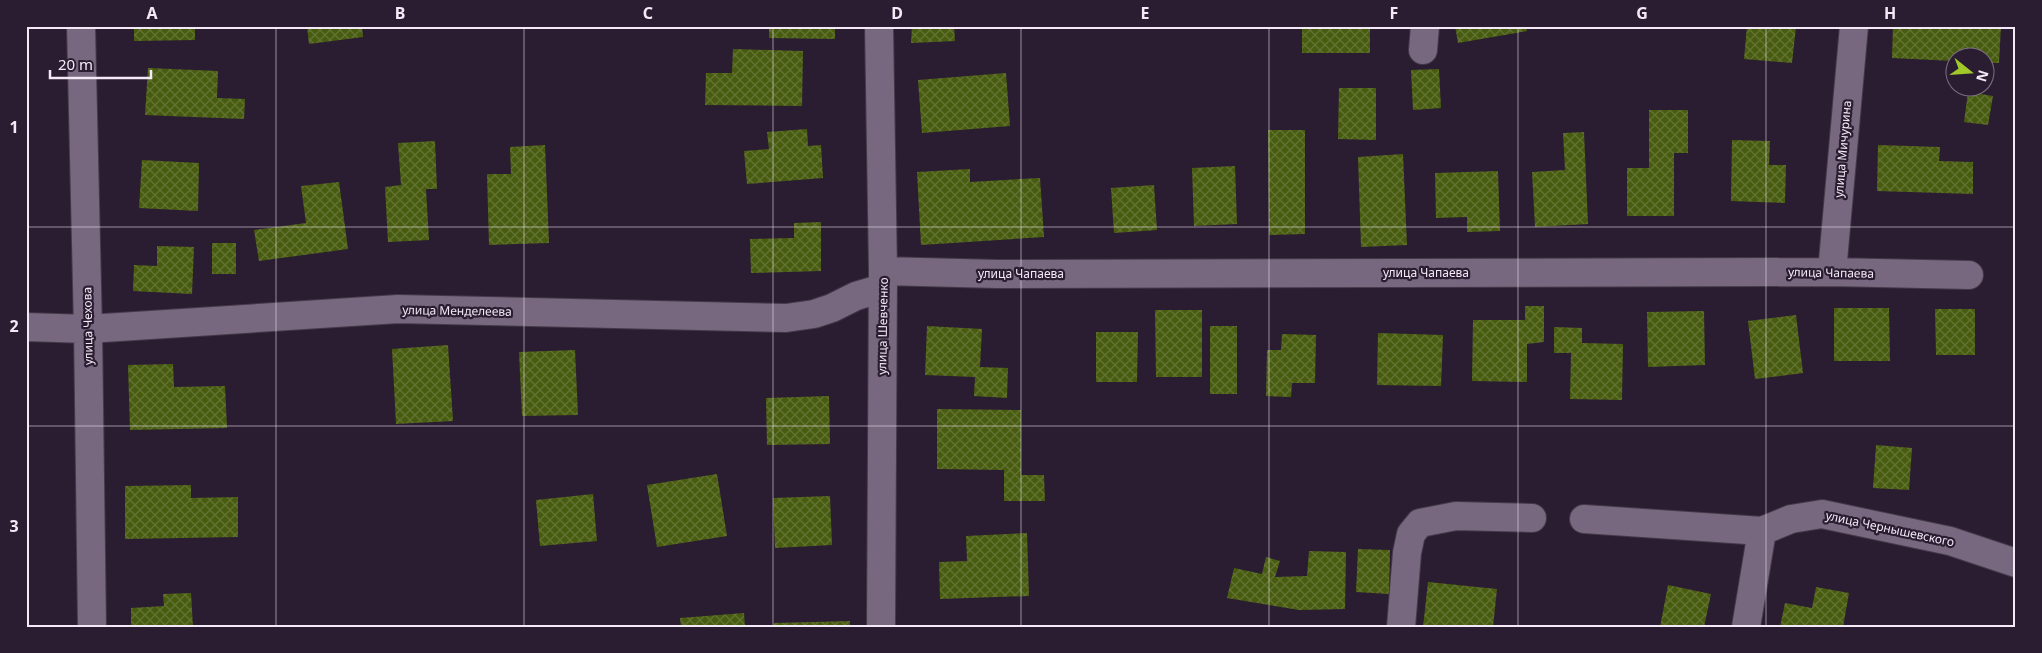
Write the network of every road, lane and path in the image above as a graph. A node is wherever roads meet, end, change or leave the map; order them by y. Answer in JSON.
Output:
{"nodes":[{"id":1,"x":81,"y":26,"type":"edge"},
{"id":2,"x":879,"y":26,"type":"edge"},
{"id":3,"x":1854,"y":26,"type":"edge"},
{"id":4,"x":1832,"y":272,"type":"junction"},
{"id":5,"x":1969,"y":276,"type":"dead end"},
{"id":6,"x":883,"y":280,"type":"junction"},
{"id":7,"x":26,"y":327,"type":"edge"},
{"id":8,"x":88,"y":329,"type":"junction"},
{"id":9,"x":1532,"y":518,"type":"dead end"},
{"id":10,"x":1584,"y":519,"type":"dead end"},
{"id":11,"x":1762,"y":531,"type":"junction"},
{"id":12,"x":2016,"y":563,"type":"edge"},
{"id":13,"x":92,"y":627,"type":"edge"},
{"id":14,"x":881,"y":627,"type":"edge"},
{"id":15,"x":1401,"y":627,"type":"edge"},
{"id":16,"x":1746,"y":627,"type":"edge"}],
"edges":[{"from":1,"to":8,"type":"street","name":"улица Чехова"},
{"from":2,"to":6,"type":"street","name":"улица Шевченко"},
{"from":3,"to":4,"type":"street","name":"улица Мичурина"},
{"from":4,"to":5,"type":"street","name":"улица Чапаева"},
{"from":4,"to":6,"type":"street","name":"улица Чапаева"},
{"from":6,"to":8,"type":"street","name":"улица Менделеева"},
{"from":6,"to":14,"type":"street","name":"улица Шевченко"},
{"from":7,"to":8,"type":"street","name":"улица Менделеева"},
{"from":8,"to":13,"type":"street","name":"улица Чехова"},
{"from":9,"to":15,"type":"street"},
{"from":10,"to":11,"type":"street","name":"улица Чернышевского"},
{"from":11,"to":12,"type":"street","name":"улица Чернышевского"},
{"from":11,"to":16,"type":"street"}]}
